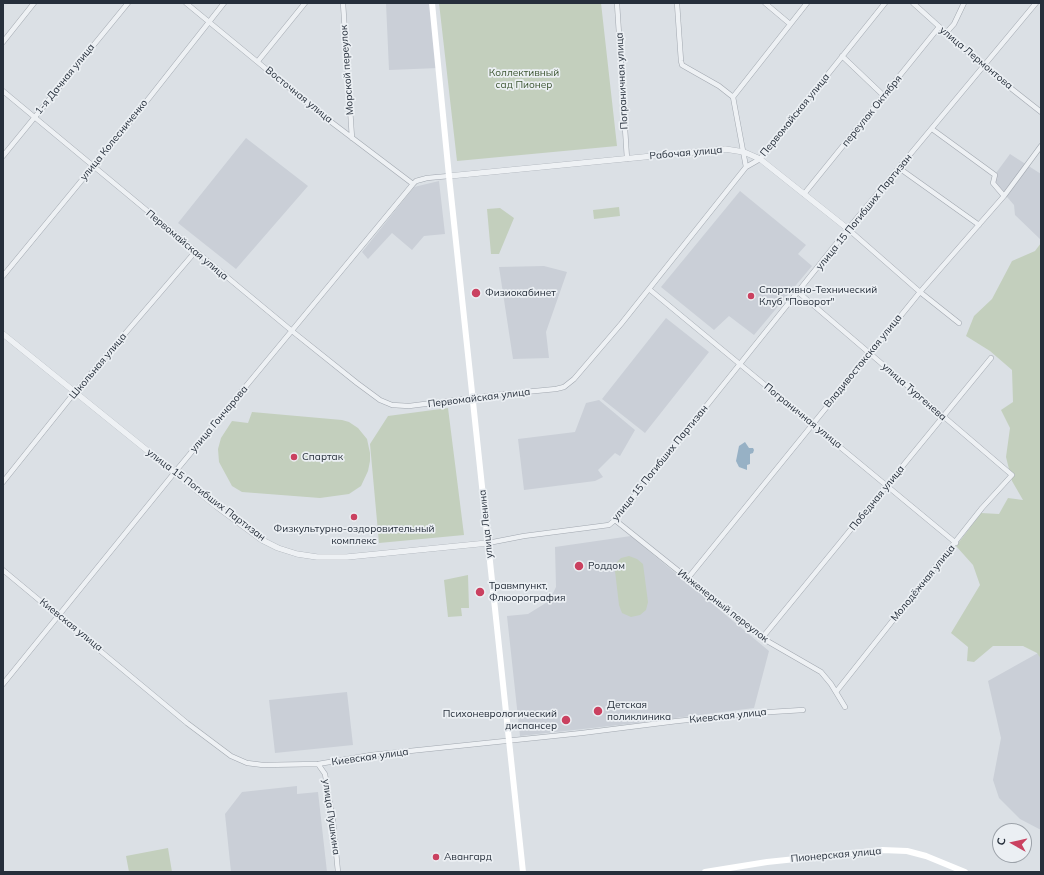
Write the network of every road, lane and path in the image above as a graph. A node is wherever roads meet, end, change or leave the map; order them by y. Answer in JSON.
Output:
{"nodes":[{"id":1,"x":34,"y":3,"type":"edge"},
{"id":2,"x":128,"y":3,"type":"edge"},
{"id":3,"x":186,"y":3,"type":"edge"},
{"id":4,"x":224,"y":3,"type":"edge"},
{"id":5,"x":305,"y":3,"type":"edge"},
{"id":6,"x":343,"y":3,"type":"edge"},
{"id":7,"x":432,"y":3,"type":"edge"},
{"id":8,"x":617,"y":3,"type":"edge"},
{"id":9,"x":677,"y":3,"type":"edge"},
{"id":10,"x":765,"y":3,"type":"edge"},
{"id":11,"x":807,"y":3,"type":"edge"},
{"id":12,"x":885,"y":3,"type":"edge"},
{"id":13,"x":912,"y":3,"type":"edge"},
{"id":14,"x":964,"y":3,"type":"edge"},
{"id":15,"x":1036,"y":3,"type":"edge"},
{"id":16,"x":209,"y":21,"type":"junction"},
{"id":17,"x":790,"y":24,"type":"junction"},
{"id":18,"x":939,"y":27,"type":"junction"},
{"id":19,"x":946,"y":33,"type":"junction"},
{"id":20,"x":3,"y":42,"type":"edge"},
{"id":21,"x":842,"y":56,"type":"junction"},
{"id":22,"x":258,"y":61,"type":"junction"},
{"id":23,"x":984,"y":67,"type":"junction"},
{"id":24,"x":3,"y":91,"type":"edge"},
{"id":25,"x":884,"y":96,"type":"junction"},
{"id":26,"x":733,"y":97,"type":"junction"},
{"id":27,"x":1041,"y":112,"type":"edge"},
{"id":28,"x":34,"y":117,"type":"junction"},
{"id":29,"x":932,"y":129,"type":"junction"},
{"id":30,"x":352,"y":138,"type":"junction"},
{"id":31,"x":1041,"y":146,"type":"edge"},
{"id":32,"x":744,"y":152,"type":"junction"},
{"id":33,"x":3,"y":156,"type":"edge"},
{"id":34,"x":627,"y":159,"type":"junction"},
{"id":35,"x":760,"y":159,"type":"junction"},
{"id":36,"x":93,"y":166,"type":"junction"},
{"id":37,"x":746,"y":167,"type":"junction"},
{"id":38,"x":899,"y":168,"type":"junction"},
{"id":39,"x":449,"y":176,"type":"junction"},
{"id":40,"x":413,"y":184,"type":"junction"},
{"id":41,"x":804,"y":194,"type":"junction"},
{"id":42,"x":1004,"y":196,"type":"junction"},
{"id":43,"x":979,"y":225,"type":"junction"},
{"id":44,"x":848,"y":229,"type":"junction"},
{"id":45,"x":195,"y":252,"type":"junction"},
{"id":46,"x":3,"y":276,"type":"edge"},
{"id":47,"x":649,"y":289,"type":"junction"},
{"id":48,"x":798,"y":292,"type":"junction"},
{"id":49,"x":920,"y":292,"type":"junction"},
{"id":50,"x":959,"y":323,"type":"dead end"},
{"id":51,"x":292,"y":331,"type":"junction"},
{"id":52,"x":3,"y":334,"type":"edge"},
{"id":53,"x":869,"y":354,"type":"junction"},
{"id":54,"x":991,"y":358,"type":"dead end"},
{"id":55,"x":740,"y":365,"type":"junction"},
{"id":56,"x":75,"y":392,"type":"junction"},
{"id":57,"x":472,"y":398,"type":"junction"},
{"id":58,"x":943,"y":417,"type":"junction"},
{"id":59,"x":812,"y":424,"type":"junction"},
{"id":60,"x":175,"y":472,"type":"junction"},
{"id":61,"x":1012,"y":476,"type":"joint"},
{"id":62,"x":3,"y":482,"type":"edge"},
{"id":63,"x":887,"y":485,"type":"junction"},
{"id":64,"x":615,"y":520,"type":"junction"},
{"id":65,"x":488,"y":543,"type":"junction"},
{"id":66,"x":956,"y":543,"type":"junction"},
{"id":67,"x":3,"y":570,"type":"edge"},
{"id":68,"x":688,"y":578,"type":"junction"},
{"id":69,"x":60,"y":615,"type":"junction"},
{"id":70,"x":762,"y":638,"type":"junction"},
{"id":71,"x":3,"y":684,"type":"edge"},
{"id":72,"x":836,"y":692,"type":"junction"},
{"id":73,"x":845,"y":708,"type":"dead end"},
{"id":74,"x":803,"y":710,"type":"dead end"},
{"id":75,"x":509,"y":741,"type":"junction"},
{"id":76,"x":318,"y":764,"type":"junction"},
{"id":77,"x":338,"y":872,"type":"edge"},
{"id":78,"x":523,"y":872,"type":"edge"},
{"id":79,"x":705,"y":872,"type":"edge"},
{"id":80,"x":965,"y":872,"type":"edge"}],
"edges":[{"from":1,"to":20,"type":"street"},
{"from":2,"to":28,"type":"street","name":"1-я Дачная улица"},
{"from":3,"to":16,"type":"street","name":"Восточная улица"},
{"from":4,"to":16,"type":"street","name":"улица Колесниченко"},
{"from":5,"to":22,"type":"street"},
{"from":6,"to":30,"type":"street","name":"Морской переулок"},
{"from":7,"to":39,"type":"main road","name":"улица Ленина"},
{"from":8,"to":34,"type":"street","name":"Пограничная улица"},
{"from":9,"to":26,"type":"street"},
{"from":10,"to":17,"type":"street"},
{"from":11,"to":17,"type":"street"},
{"from":12,"to":21,"type":"street","name":"Первомайская улица"},
{"from":13,"to":18,"type":"street","name":"улица Лермонтова"},
{"from":14,"to":19,"type":"street"},
{"from":15,"to":23,"type":"street","name":"улица 15 Погибших Партизан"},
{"from":16,"to":22,"type":"street","name":"Восточная улица"},
{"from":16,"to":36,"type":"street","name":"улица Колесниченко"},
{"from":17,"to":26,"type":"street"},
{"from":18,"to":19,"type":"street","name":"улица Лермонтова"},
{"from":18,"to":25,"type":"street","name":"переулок Октября"},
{"from":19,"to":23,"type":"street","name":"улица Лермонтова"},
{"from":21,"to":25,"type":"street"},
{"from":21,"to":35,"type":"street","name":"Первомайская улица"},
{"from":22,"to":30,"type":"street","name":"Восточная улица"},
{"from":23,"to":27,"type":"street","name":"улица Лермонтова"},
{"from":23,"to":29,"type":"street","name":"улица 15 Погибших Партизан"},
{"from":24,"to":28,"type":"street","name":"Первомайская улица"},
{"from":25,"to":41,"type":"street","name":"переулок Октября"},
{"from":26,"to":32,"type":"street"},
{"from":28,"to":33,"type":"street","name":"1-я Дачная улица"},
{"from":28,"to":36,"type":"street","name":"Первомайская улица"},
{"from":29,"to":38,"type":"street","name":"улица 15 Погибших Партизан"},
{"from":29,"to":42,"type":"street"},
{"from":30,"to":40,"type":"street","name":"Восточная улица"},
{"from":31,"to":42,"type":"street","name":"Владивостокская улица"},
{"from":32,"to":34,"type":"street","name":"Рабочая улица"},
{"from":32,"to":35,"type":"street","name":"Рабочая улица"},
{"from":32,"to":37,"type":"street"},
{"from":34,"to":39,"type":"street","name":"Рабочая улица"},
{"from":35,"to":37,"type":"street","name":"Первомайская улица"},
{"from":35,"to":41,"type":"street","name":"Рабочая улица"},
{"from":36,"to":45,"type":"street","name":"Первомайская улица"},
{"from":36,"to":46,"type":"street","name":"улица Колесниченко"},
{"from":37,"to":47,"type":"street","name":"Первомайская улица"},
{"from":38,"to":43,"type":"street"},
{"from":38,"to":44,"type":"street","name":"улица 15 Погибших Партизан"},
{"from":39,"to":40,"type":"street"},
{"from":39,"to":57,"type":"main road","name":"улица Ленина"},
{"from":40,"to":51,"type":"street","name":"улица Гончарова"},
{"from":41,"to":44,"type":"street","name":"Рабочая улица"},
{"from":42,"to":43,"type":"street","name":"Владивостокская улица"},
{"from":43,"to":49,"type":"street","name":"Владивостокская улица"},
{"from":44,"to":48,"type":"street","name":"улица 15 Погибших Партизан"},
{"from":44,"to":49,"type":"street","name":"Рабочая улица"},
{"from":45,"to":51,"type":"street","name":"Первомайская улица"},
{"from":45,"to":56,"type":"street","name":"Школьная улица"},
{"from":47,"to":55,"type":"street","name":"Пограничная улица"},
{"from":47,"to":57,"type":"street","name":"Первомайская улица"},
{"from":48,"to":53,"type":"street","name":"улица Тургенева"},
{"from":48,"to":55,"type":"street","name":"улица 15 Погибших Партизан"},
{"from":49,"to":50,"type":"street","name":"Рабочая улица"},
{"from":49,"to":53,"type":"street","name":"Владивостокская улица"},
{"from":51,"to":57,"type":"street","name":"Первомайская улица"},
{"from":51,"to":60,"type":"street","name":"улица Гончарова"},
{"from":52,"to":56,"type":"street","name":"улица 15 Погибших Партизан"},
{"from":53,"to":58,"type":"street","name":"улица Тургенева"},
{"from":53,"to":59,"type":"street","name":"Владивостокская улица"},
{"from":54,"to":58,"type":"street","name":"Победная улица"},
{"from":55,"to":59,"type":"street","name":"Пограничная улица"},
{"from":55,"to":64,"type":"street","name":"улица 15 Погибших Партизан"},
{"from":56,"to":60,"type":"street","name":"улица 15 Погибших Партизан"},
{"from":56,"to":62,"type":"street","name":"Школьная улица"},
{"from":57,"to":65,"type":"main road","name":"улица Ленина"},
{"from":58,"to":61,"type":"street","name":"улица Тургенева"},
{"from":58,"to":63,"type":"street","name":"Победная улица"},
{"from":59,"to":63,"type":"street","name":"Пограничная улица"},
{"from":59,"to":68,"type":"street","name":"Владивостокская улица"},
{"from":60,"to":65,"type":"street","name":"улица 15 Погибших Партизан"},
{"from":60,"to":69,"type":"street","name":"улица Гончарова"},
{"from":61,"to":66,"type":"street","name":"Молодёжная улица"},
{"from":63,"to":66,"type":"street","name":"Пограничная улица"},
{"from":63,"to":70,"type":"street","name":"Победная улица"},
{"from":64,"to":65,"type":"street","name":"улица 15 Погибших Партизан"},
{"from":64,"to":68,"type":"street","name":"Инженерный переулок"},
{"from":65,"to":75,"type":"main road","name":"улица Ленина"},
{"from":66,"to":72,"type":"street","name":"Молодёжная улица"},
{"from":67,"to":69,"type":"street","name":"Киевская улица"},
{"from":68,"to":70,"type":"street","name":"Инженерный переулок"},
{"from":69,"to":71,"type":"street","name":"улица Гончарова"},
{"from":69,"to":76,"type":"street","name":"Киевская улица"},
{"from":70,"to":72,"type":"street","name":"Инженерный переулок"},
{"from":72,"to":73,"type":"street","name":"Инженерный переулок"},
{"from":74,"to":75,"type":"street","name":"Киевская улица"},
{"from":75,"to":76,"type":"street","name":"Киевская улица"},
{"from":75,"to":78,"type":"main road","name":"улица Ленина"},
{"from":76,"to":77,"type":"street","name":"улица Пушкина"},
{"from":79,"to":80,"type":"main road","name":"Пионерская улица"}]}
